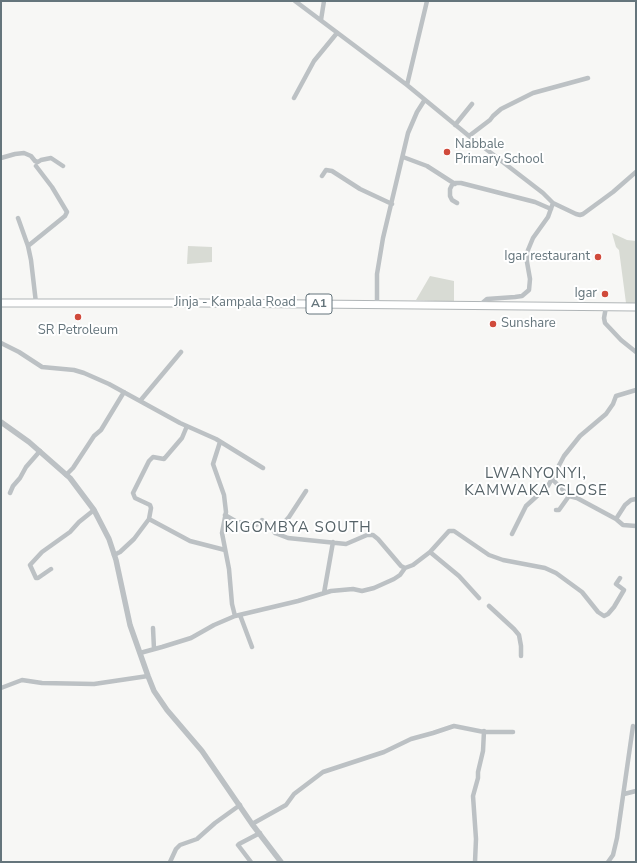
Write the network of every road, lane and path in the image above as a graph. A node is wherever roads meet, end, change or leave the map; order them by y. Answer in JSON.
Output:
{"nodes":[{"id":1,"x":295,"y":1,"type":"edge"},
{"id":2,"x":324,"y":1,"type":"edge"},
{"id":3,"x":427,"y":1,"type":"edge"},
{"id":4,"x":320,"y":20,"type":"junction"},
{"id":5,"x":337,"y":33,"type":"junction"},
{"id":6,"x":588,"y":78,"type":"dead end"},
{"id":7,"x":406,"y":85,"type":"junction"},
{"id":8,"x":294,"y":98,"type":"dead end"},
{"id":9,"x":424,"y":101,"type":"junction"},
{"id":10,"x":472,"y":104,"type":"dead end"},
{"id":11,"x":455,"y":125,"type":"junction"},
{"id":12,"x":468,"y":136,"type":"junction"},
{"id":13,"x":403,"y":157,"type":"junction"},
{"id":14,"x":1,"y":158,"type":"edge"},
{"id":15,"x":36,"y":166,"type":"dead end"},
{"id":16,"x":63,"y":166,"type":"dead end"},
{"id":17,"x":636,"y":172,"type":"edge"},
{"id":18,"x":322,"y":176,"type":"dead end"},
{"id":19,"x":455,"y":184,"type":"junction"},
{"id":20,"x":457,"y":203,"type":"dead end"},
{"id":21,"x":553,"y":203,"type":"junction"},
{"id":22,"x":392,"y":204,"type":"junction"},
{"id":23,"x":551,"y":209,"type":"junction"},
{"id":24,"x":18,"y":218,"type":"dead end"},
{"id":25,"x":28,"y":246,"type":"junction"},
{"id":26,"x":1,"y":303,"type":"edge"},
{"id":27,"x":36,"y":303,"type":"junction"},
{"id":28,"x":377,"y":304,"type":"junction"},
{"id":29,"x":480,"y":305,"type":"junction"},
{"id":30,"x":606,"y":307,"type":"junction"},
{"id":31,"x":636,"y":307,"type":"edge"},
{"id":32,"x":1,"y":344,"type":"edge"},
{"id":33,"x":181,"y":352,"type":"dead end"},
{"id":34,"x":636,"y":352,"type":"edge"},
{"id":35,"x":636,"y":390,"type":"edge"},
{"id":36,"x":124,"y":392,"type":"junction"},
{"id":37,"x":140,"y":401,"type":"junction"},
{"id":38,"x":1,"y":422,"type":"edge"},
{"id":39,"x":187,"y":426,"type":"junction"},
{"id":40,"x":220,"y":442,"type":"junction"},
{"id":41,"x":40,"y":452,"type":"junction"},
{"id":42,"x":263,"y":468,"type":"dead end"},
{"id":43,"x":66,"y":475,"type":"junction"},
{"id":44,"x":552,"y":479,"type":"junction"},
{"id":45,"x":306,"y":491,"type":"dead end"},
{"id":46,"x":10,"y":493,"type":"dead end"},
{"id":47,"x":569,"y":496,"type":"junction"},
{"id":48,"x":636,"y":499,"type":"edge"},
{"id":49,"x":94,"y":510,"type":"junction"},
{"id":50,"x":556,"y":510,"type":"dead end"},
{"id":51,"x":225,"y":515,"type":"junction"},
{"id":52,"x":149,"y":519,"type":"junction"},
{"id":53,"x":616,"y":519,"type":"junction"},
{"id":54,"x":636,"y":526,"type":"edge"},
{"id":55,"x":275,"y":533,"type":"junction"},
{"id":56,"x":512,"y":534,"type":"dead end"},
{"id":57,"x":332,"y":542,"type":"junction"},
{"id":58,"x":225,"y":550,"type":"junction"},
{"id":59,"x":430,"y":552,"type":"junction"},
{"id":60,"x":114,"y":554,"type":"junction"},
{"id":61,"x":405,"y":568,"type":"junction"},
{"id":62,"x":51,"y":569,"type":"dead end"},
{"id":63,"x":620,"y":578,"type":"dead end"},
{"id":64,"x":324,"y":593,"type":"junction"},
{"id":65,"x":479,"y":598,"type":"dead end"},
{"id":66,"x":489,"y":606,"type":"dead end"},
{"id":67,"x":240,"y":615,"type":"junction"},
{"id":68,"x":235,"y":616,"type":"junction"},
{"id":69,"x":153,"y":628,"type":"dead end"},
{"id":70,"x":252,"y":647,"type":"dead end"},
{"id":71,"x":154,"y":649,"type":"junction"},
{"id":72,"x":140,"y":653,"type":"junction"},
{"id":73,"x":521,"y":656,"type":"dead end"},
{"id":74,"x":148,"y":676,"type":"junction"},
{"id":75,"x":1,"y":688,"type":"edge"},
{"id":76,"x":634,"y":726,"type":"dead end"},
{"id":77,"x":484,"y":731,"type":"junction"},
{"id":78,"x":513,"y":732,"type":"dead end"},
{"id":79,"x":636,"y":791,"type":"edge"},
{"id":80,"x":624,"y":794,"type":"junction"},
{"id":81,"x":240,"y":805,"type":"junction"},
{"id":82,"x":252,"y":824,"type":"junction"},
{"id":83,"x":260,"y":833,"type":"junction"},
{"id":84,"x":170,"y":862,"type":"edge"},
{"id":85,"x":251,"y":862,"type":"edge"},
{"id":86,"x":281,"y":862,"type":"edge"},
{"id":87,"x":475,"y":862,"type":"edge"},
{"id":88,"x":608,"y":862,"type":"edge"}],
"edges":[{"from":1,"to":4,"type":"street"},
{"from":2,"to":4,"type":"street"},
{"from":3,"to":7,"type":"street"},
{"from":4,"to":5,"type":"street"},
{"from":5,"to":7,"type":"street"},
{"from":5,"to":8,"type":"street"},
{"from":6,"to":12,"type":"street"},
{"from":7,"to":9,"type":"street"},
{"from":9,"to":11,"type":"street"},
{"from":9,"to":13,"type":"street"},
{"from":10,"to":11,"type":"street"},
{"from":11,"to":12,"type":"street"},
{"from":12,"to":21,"type":"street"},
{"from":13,"to":19,"type":"street"},
{"from":13,"to":22,"type":"street"},
{"from":14,"to":16,"type":"street"},
{"from":15,"to":25,"type":"street"},
{"from":17,"to":21,"type":"street"},
{"from":18,"to":22,"type":"street"},
{"from":19,"to":20,"type":"street"},
{"from":19,"to":23,"type":"street"},
{"from":21,"to":23,"type":"street"},
{"from":22,"to":28,"type":"street"},
{"from":23,"to":29,"type":"street"},
{"from":24,"to":25,"type":"street"},
{"from":25,"to":27,"type":"street"},
{"from":26,"to":27,"type":"highway","name":"Jinja - Kampala Road","number":"A1"},
{"from":27,"to":28,"type":"highway","name":"Jinja - Kampala Road","number":"A1"},
{"from":28,"to":29,"type":"highway","name":"Jinja - Kampala Road","number":"A1"},
{"from":29,"to":30,"type":"highway","name":"Jinja - Kampala Road","number":"A1"},
{"from":30,"to":31,"type":"highway","name":"Jinja - Kampala Road","number":"A1"},
{"from":30,"to":34,"type":"street"},
{"from":32,"to":36,"type":"street"},
{"from":33,"to":37,"type":"street"},
{"from":35,"to":44,"type":"street"},
{"from":36,"to":37,"type":"street"},
{"from":36,"to":43,"type":"street"},
{"from":37,"to":39,"type":"street"},
{"from":38,"to":41,"type":"street"},
{"from":39,"to":40,"type":"street"},
{"from":39,"to":52,"type":"street"},
{"from":40,"to":42,"type":"street"},
{"from":40,"to":51,"type":"street"},
{"from":41,"to":43,"type":"street"},
{"from":41,"to":46,"type":"street"},
{"from":43,"to":49,"type":"street"},
{"from":44,"to":47,"type":"street"},
{"from":44,"to":56,"type":"street"},
{"from":45,"to":55,"type":"street"},
{"from":47,"to":50,"type":"street"},
{"from":47,"to":53,"type":"street"},
{"from":48,"to":53,"type":"street"},
{"from":49,"to":60,"type":"street"},
{"from":49,"to":62,"type":"street"},
{"from":51,"to":55,"type":"street"},
{"from":51,"to":58,"type":"street"},
{"from":52,"to":58,"type":"street"},
{"from":52,"to":60,"type":"street"},
{"from":53,"to":54,"type":"street"},
{"from":55,"to":57,"type":"street"},
{"from":57,"to":61,"type":"street"},
{"from":57,"to":64,"type":"street"},
{"from":58,"to":68,"type":"street"},
{"from":59,"to":61,"type":"street"},
{"from":59,"to":63,"type":"street"},
{"from":59,"to":65,"type":"street"},
{"from":60,"to":72,"type":"street"},
{"from":61,"to":64,"type":"street"},
{"from":64,"to":67,"type":"street"},
{"from":66,"to":73,"type":"street"},
{"from":67,"to":68,"type":"street"},
{"from":67,"to":70,"type":"street"},
{"from":68,"to":71,"type":"street"},
{"from":69,"to":71,"type":"street"},
{"from":71,"to":72,"type":"street"},
{"from":72,"to":74,"type":"street"},
{"from":74,"to":75,"type":"street"},
{"from":74,"to":81,"type":"street"},
{"from":76,"to":80,"type":"street"},
{"from":77,"to":78,"type":"street"},
{"from":77,"to":82,"type":"street"},
{"from":77,"to":87,"type":"street"},
{"from":79,"to":80,"type":"street"},
{"from":80,"to":88,"type":"street"},
{"from":81,"to":82,"type":"street"},
{"from":81,"to":84,"type":"street"},
{"from":82,"to":83,"type":"street"},
{"from":83,"to":85,"type":"street"},
{"from":83,"to":86,"type":"street"}]}
